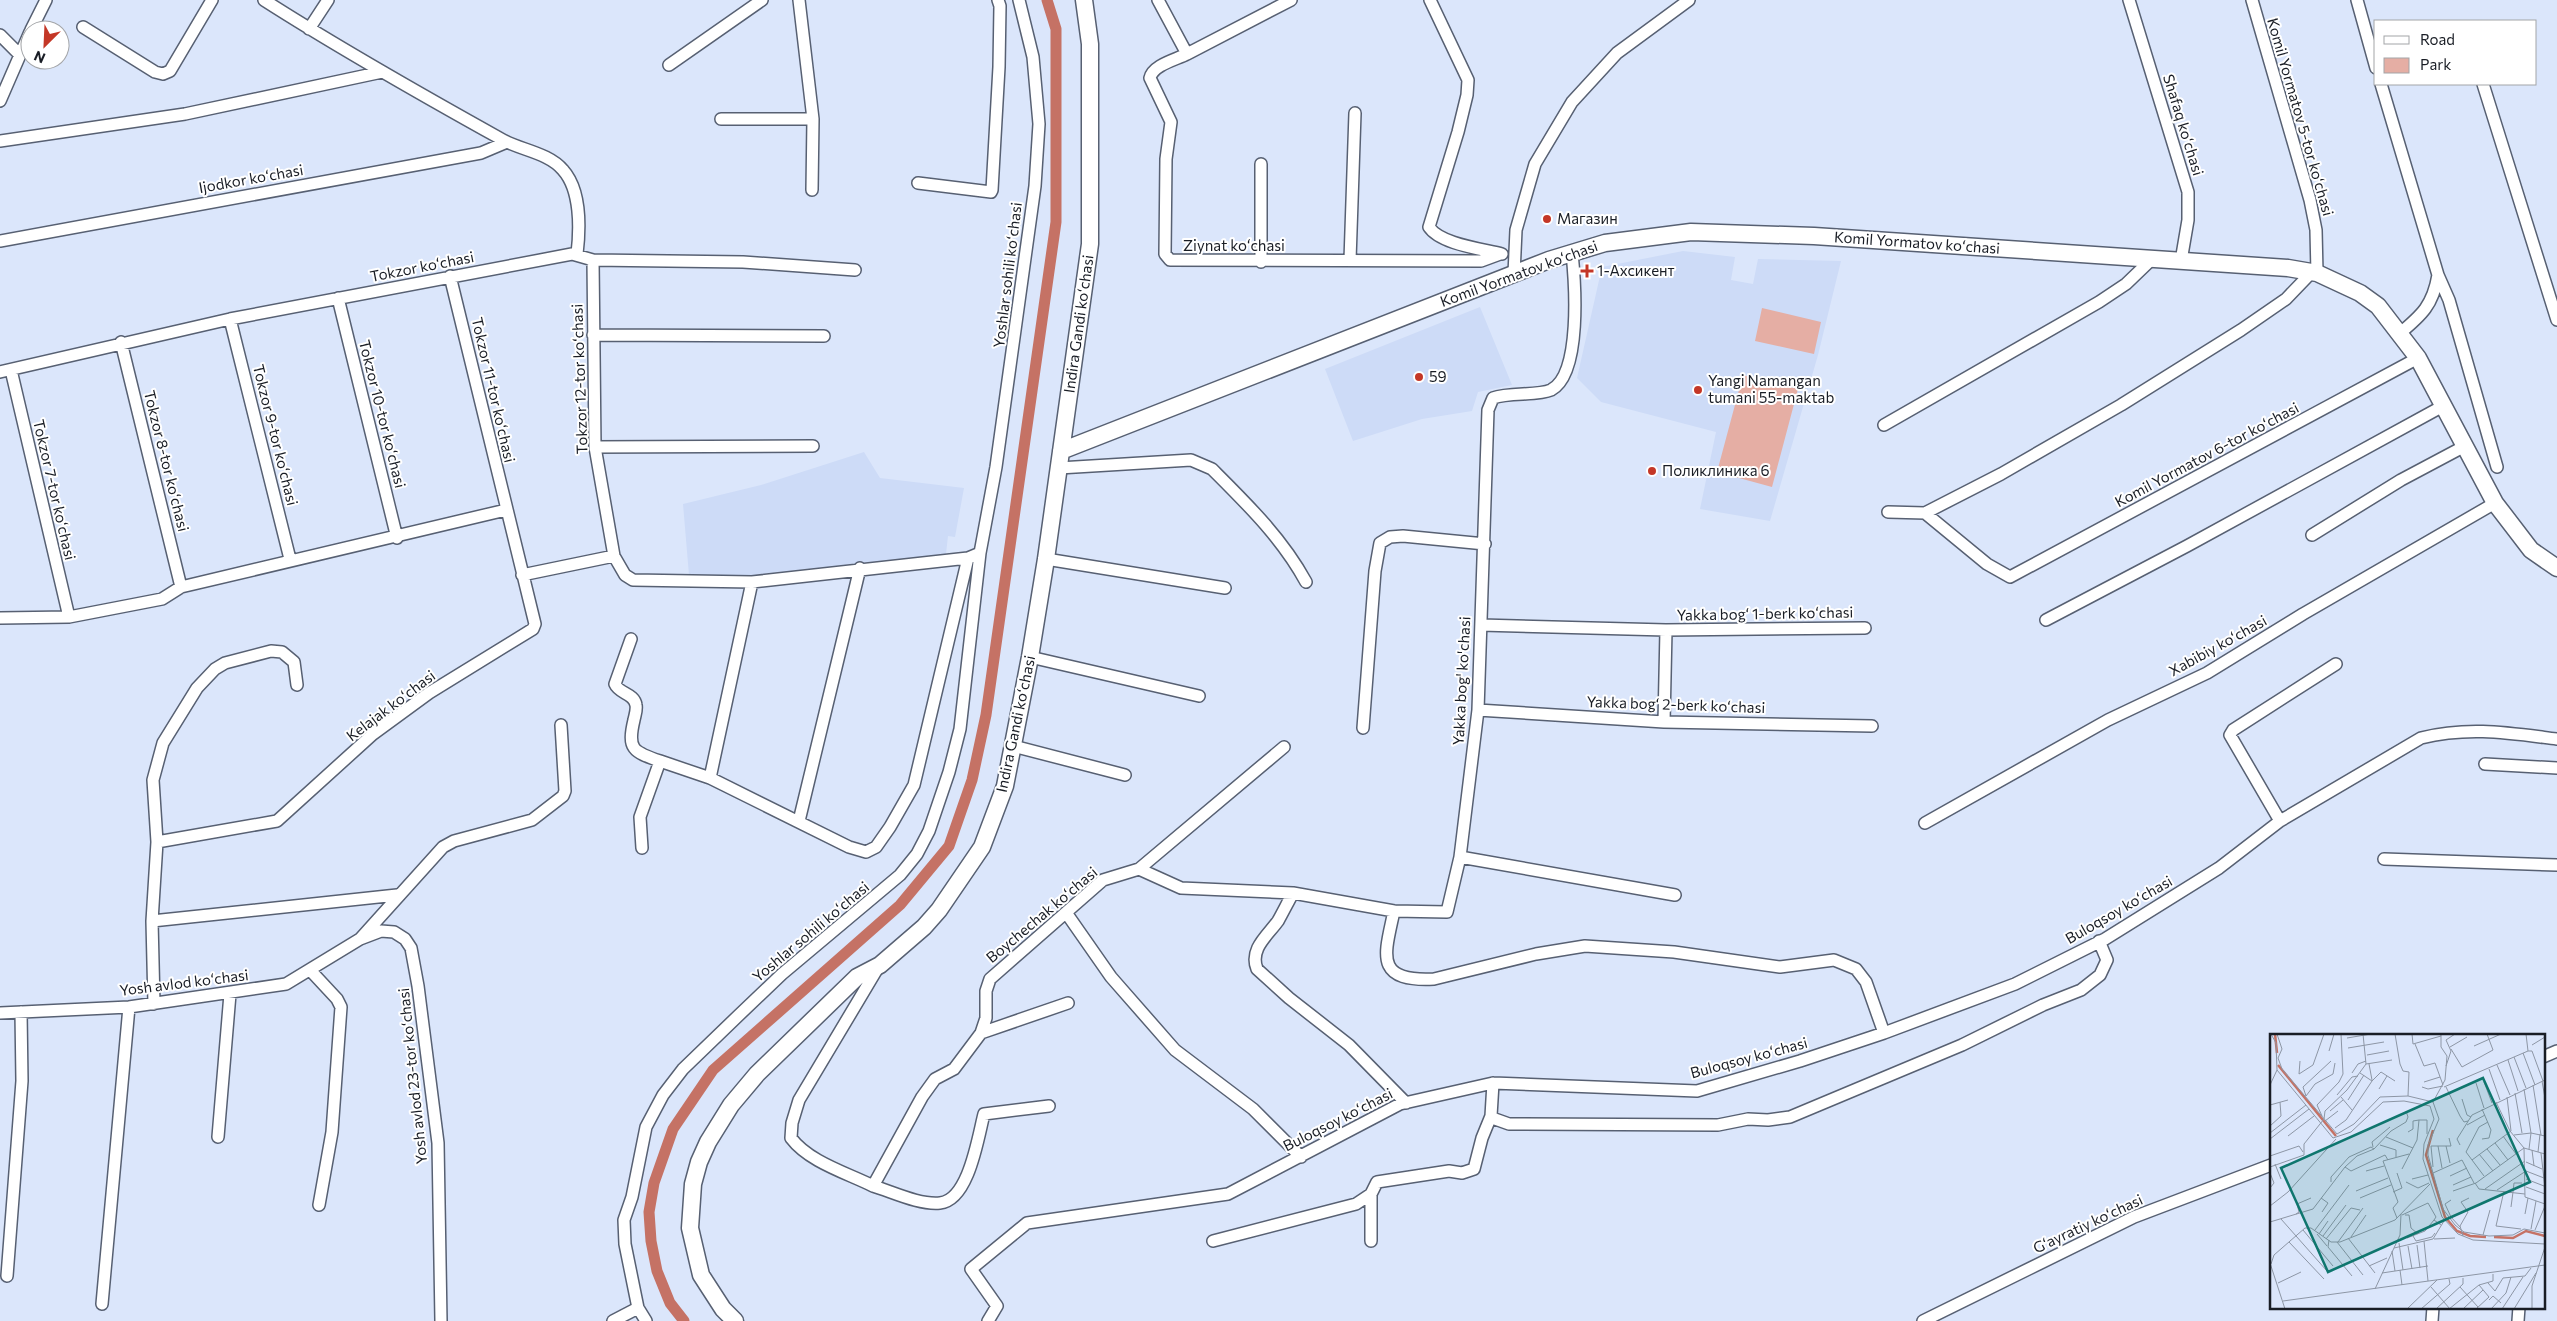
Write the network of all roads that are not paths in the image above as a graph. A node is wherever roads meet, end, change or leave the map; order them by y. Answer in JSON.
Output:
{"nodes":[{"id":1,"x":46,"y":0,"type":"edge"},
{"id":2,"x":212,"y":0,"type":"edge"},
{"id":3,"x":264,"y":0,"type":"edge"},
{"id":4,"x":328,"y":0,"type":"edge"},
{"id":5,"x":762,"y":0,"type":"edge"},
{"id":6,"x":799,"y":0,"type":"edge"},
{"id":7,"x":998,"y":0,"type":"edge"},
{"id":8,"x":1020,"y":0,"type":"edge"},
{"id":9,"x":1084,"y":0,"type":"edge"},
{"id":10,"x":1158,"y":0,"type":"edge"},
{"id":11,"x":1291,"y":0,"type":"edge"},
{"id":12,"x":1430,"y":0,"type":"edge"},
{"id":13,"x":1689,"y":0,"type":"edge"},
{"id":14,"x":2129,"y":0,"type":"edge"},
{"id":15,"x":2252,"y":0,"type":"edge"},
{"id":16,"x":2357,"y":0,"type":"edge"},
{"id":17,"x":36,"y":20,"type":"edge"},
{"id":18,"x":83,"y":27,"type":"dead end"},
{"id":19,"x":309,"y":29,"type":"junction"},
{"id":20,"x":0,"y":35,"type":"edge"},
{"id":21,"x":19,"y":54,"type":"joint"},
{"id":22,"x":1187,"y":54,"type":"junction"},
{"id":23,"x":2374,"y":61,"type":"edge"},
{"id":24,"x":669,"y":65,"type":"dead end"},
{"id":25,"x":382,"y":72,"type":"junction"},
{"id":26,"x":2380,"y":85,"type":"edge"},
{"id":27,"x":2483,"y":85,"type":"edge"},
{"id":28,"x":0,"y":102,"type":"edge"},
{"id":29,"x":1355,"y":114,"type":"dead end"},
{"id":30,"x":721,"y":119,"type":"dead end"},
{"id":31,"x":813,"y":119,"type":"junction"},
{"id":32,"x":0,"y":141,"type":"edge"},
{"id":33,"x":507,"y":142,"type":"junction"},
{"id":34,"x":1261,"y":164,"type":"dead end"},
{"id":35,"x":918,"y":184,"type":"dead end"},
{"id":36,"x":812,"y":190,"type":"dead end"},
{"id":37,"x":0,"y":242,"type":"edge"},
{"id":38,"x":1572,"y":253,"type":"junction"},
{"id":39,"x":577,"y":254,"type":"junction"},
{"id":40,"x":1500,"y":254,"type":"junction"},
{"id":41,"x":2152,"y":259,"type":"junction"},
{"id":42,"x":593,"y":260,"type":"junction"},
{"id":43,"x":1350,"y":260,"type":"junction"},
{"id":44,"x":2181,"y":261,"type":"junction"},
{"id":45,"x":1261,"y":262,"type":"junction"},
{"id":46,"x":1514,"y":266,"type":"junction"},
{"id":47,"x":855,"y":270,"type":"dead end"},
{"id":48,"x":2314,"y":273,"type":"junction"},
{"id":49,"x":2438,"y":275,"type":"junction"},
{"id":50,"x":450,"y":276,"type":"junction"},
{"id":51,"x":338,"y":298,"type":"junction"},
{"id":52,"x":230,"y":319,"type":"junction"},
{"id":53,"x":2557,"y":320,"type":"edge"},
{"id":54,"x":2399,"y":334,"type":"junction"},
{"id":55,"x":593,"y":335,"type":"junction"},
{"id":56,"x":824,"y":336,"type":"dead end"},
{"id":57,"x":121,"y":342,"type":"junction"},
{"id":58,"x":2418,"y":358,"type":"junction"},
{"id":59,"x":5,"y":371,"type":"edge"},
{"id":60,"x":2443,"y":406,"type":"junction"},
{"id":61,"x":1884,"y":425,"type":"dead end"},
{"id":62,"x":813,"y":446,"type":"dead end"},
{"id":63,"x":2465,"y":446,"type":"junction"},
{"id":64,"x":595,"y":447,"type":"junction"},
{"id":65,"x":1060,"y":460,"type":"junction"},
{"id":66,"x":2497,"y":467,"type":"dead end"},
{"id":67,"x":2495,"y":503,"type":"junction"},
{"id":68,"x":506,"y":510,"type":"junction"},
{"id":69,"x":1888,"y":512,"type":"dead end"},
{"id":70,"x":1925,"y":513,"type":"junction"},
{"id":71,"x":2312,"y":535,"type":"dead end"},
{"id":72,"x":397,"y":538,"type":"junction"},
{"id":73,"x":1485,"y":544,"type":"junction"},
{"id":74,"x":980,"y":553,"type":"junction"},
{"id":75,"x":614,"y":556,"type":"junction"},
{"id":76,"x":968,"y":558,"type":"junction"},
{"id":77,"x":290,"y":559,"type":"junction"},
{"id":78,"x":1046,"y":560,"type":"junction"},
{"id":79,"x":860,"y":568,"type":"junction"},
{"id":80,"x":2557,"y":568,"type":"edge"},
{"id":81,"x":522,"y":575,"type":"junction"},
{"id":82,"x":752,"y":582,"type":"junction"},
{"id":83,"x":1306,"y":582,"type":"dead end"},
{"id":84,"x":181,"y":587,"type":"junction"},
{"id":85,"x":1225,"y":588,"type":"dead end"},
{"id":86,"x":69,"y":616,"type":"junction"},
{"id":87,"x":0,"y":618,"type":"edge"},
{"id":88,"x":2046,"y":620,"type":"dead end"},
{"id":89,"x":1481,"y":625,"type":"junction"},
{"id":90,"x":1865,"y":628,"type":"dead end"},
{"id":91,"x":1666,"y":630,"type":"junction"},
{"id":92,"x":631,"y":640,"type":"dead end"},
{"id":93,"x":1030,"y":657,"type":"junction"},
{"id":94,"x":2336,"y":664,"type":"dead end"},
{"id":95,"x":297,"y":685,"type":"dead end"},
{"id":96,"x":1199,"y":696,"type":"dead end"},
{"id":97,"x":1478,"y":710,"type":"junction"},
{"id":98,"x":1664,"y":722,"type":"junction"},
{"id":99,"x":560,"y":725,"type":"dead end"},
{"id":100,"x":1872,"y":726,"type":"dead end"},
{"id":101,"x":1363,"y":728,"type":"dead end"},
{"id":102,"x":2557,"y":739,"type":"edge"},
{"id":103,"x":1014,"y":746,"type":"junction"},
{"id":104,"x":1284,"y":747,"type":"dead end"},
{"id":105,"x":660,"y":761,"type":"junction"},
{"id":106,"x":2485,"y":764,"type":"dead end"},
{"id":107,"x":2557,"y":768,"type":"edge"},
{"id":108,"x":1125,"y":775,"type":"dead end"},
{"id":109,"x":710,"y":778,"type":"junction"},
{"id":110,"x":2280,"y":821,"type":"junction"},
{"id":111,"x":799,"y":822,"type":"junction"},
{"id":112,"x":1926,"y":823,"type":"dead end"},
{"id":113,"x":157,"y":842,"type":"junction"},
{"id":114,"x":642,"y":848,"type":"dead end"},
{"id":115,"x":1460,"y":857,"type":"junction"},
{"id":116,"x":2384,"y":859,"type":"dead end"},
{"id":117,"x":2557,"y":864,"type":"edge"},
{"id":118,"x":1139,"y":869,"type":"junction"},
{"id":119,"x":1293,"y":893,"type":"junction"},
{"id":120,"x":397,"y":895,"type":"junction"},
{"id":121,"x":1675,"y":895,"type":"dead end"},
{"id":122,"x":1394,"y":911,"type":"junction"},
{"id":123,"x":1067,"y":914,"type":"junction"},
{"id":124,"x":152,"y":921,"type":"junction"},
{"id":125,"x":360,"y":940,"type":"junction"},
{"id":126,"x":2100,"y":942,"type":"junction"},
{"id":127,"x":880,"y":965,"type":"junction"},
{"id":128,"x":310,"y":970,"type":"junction"},
{"id":129,"x":230,"y":994,"type":"junction"},
{"id":130,"x":1068,"y":1003,"type":"dead end"},
{"id":131,"x":154,"y":1004,"type":"junction"},
{"id":132,"x":129,"y":1007,"type":"junction"},
{"id":133,"x":21,"y":1012,"type":"junction"},
{"id":134,"x":0,"y":1014,"type":"edge"},
{"id":135,"x":981,"y":1033,"type":"junction"},
{"id":136,"x":1884,"y":1033,"type":"junction"},
{"id":137,"x":2557,"y":1051,"type":"edge"},
{"id":138,"x":2544,"y":1057,"type":"edge"},
{"id":139,"x":1493,"y":1083,"type":"junction"},
{"id":140,"x":1406,"y":1103,"type":"junction"},
{"id":141,"x":1050,"y":1106,"type":"dead end"},
{"id":142,"x":1492,"y":1116,"type":"junction"},
{"id":143,"x":218,"y":1137,"type":"dead end"},
{"id":144,"x":1300,"y":1157,"type":"junction"},
{"id":145,"x":2270,"y":1165,"type":"edge"},
{"id":146,"x":873,"y":1186,"type":"junction"},
{"id":147,"x":1371,"y":1194,"type":"junction"},
{"id":148,"x":319,"y":1204,"type":"dead end"},
{"id":149,"x":1213,"y":1241,"type":"dead end"},
{"id":150,"x":1371,"y":1241,"type":"dead end"},
{"id":151,"x":7,"y":1276,"type":"dead end"},
{"id":152,"x":102,"y":1304,"type":"dead end"},
{"id":153,"x":638,"y":1308,"type":"junction"},
{"id":154,"x":2433,"y":1308,"type":"edge"},
{"id":155,"x":2519,"y":1308,"type":"edge"},
{"id":156,"x":441,"y":1321,"type":"edge"},
{"id":157,"x":612,"y":1321,"type":"edge"},
{"id":158,"x":646,"y":1321,"type":"edge"},
{"id":159,"x":735,"y":1321,"type":"edge"},
{"id":160,"x":988,"y":1321,"type":"edge"},
{"id":161,"x":1923,"y":1321,"type":"edge"},
{"id":162,"x":2432,"y":1321,"type":"edge"},
{"id":163,"x":2518,"y":1321,"type":"edge"}],
"edges":[{"from":1,"to":17,"type":"street"},
{"from":2,"to":18,"type":"street"},
{"from":3,"to":19,"type":"street"},
{"from":4,"to":19,"type":"street"},
{"from":5,"to":24,"type":"street"},
{"from":6,"to":31,"type":"street"},
{"from":7,"to":35,"type":"street"},
{"from":8,"to":74,"type":"street","name":"Yoshlar sohili koʻchasi"},
{"from":9,"to":65,"type":"street","name":"Indira Gandi koʻchasi"},
{"from":10,"to":22,"type":"street"},
{"from":11,"to":22,"type":"street","name":"Ziynat koʻchasi"},
{"from":12,"to":40,"type":"street"},
{"from":13,"to":46,"type":"street"},
{"from":14,"to":44,"type":"street","name":"Shafaq koʻchasi"},
{"from":15,"to":48,"type":"street","name":"Komil Yormatov 5-tor koʻchasi"},
{"from":16,"to":23,"type":"street"},
{"from":19,"to":25,"type":"street"},
{"from":20,"to":21,"type":"street"},
{"from":21,"to":28,"type":"street"},
{"from":22,"to":45,"type":"street","name":"Ziynat koʻchasi"},
{"from":25,"to":32,"type":"street"},
{"from":25,"to":33,"type":"street"},
{"from":26,"to":49,"type":"street"},
{"from":27,"to":53,"type":"street"},
{"from":29,"to":43,"type":"street"},
{"from":30,"to":31,"type":"street"},
{"from":31,"to":36,"type":"street"},
{"from":33,"to":37,"type":"street","name":"Ijodkor koʻchasi"},
{"from":33,"to":39,"type":"street"},
{"from":34,"to":45,"type":"street"},
{"from":38,"to":41,"type":"street","name":"Komil Yormatov koʻchasi"},
{"from":38,"to":46,"type":"street","name":"Komil Yormatov koʻchasi"},
{"from":38,"to":73,"type":"street","name":"Yakka bog' ko'chasi"},
{"from":39,"to":42,"type":"street"},
{"from":39,"to":50,"type":"street","name":"Tokzor koʻchasi"},
{"from":40,"to":43,"type":"street","name":"Ziynat koʻchasi"},
{"from":40,"to":46,"type":"street"},
{"from":41,"to":44,"type":"street","name":"Komil Yormatov koʻchasi"},
{"from":41,"to":61,"type":"street"},
{"from":42,"to":47,"type":"street"},
{"from":42,"to":55,"type":"street","name":"Tokzor 12-tor koʻchasi"},
{"from":43,"to":45,"type":"street","name":"Ziynat koʻchasi"},
{"from":44,"to":48,"type":"street","name":"Komil Yormatov koʻchasi"},
{"from":46,"to":65,"type":"street","name":"Komil Yormatov koʻchasi"},
{"from":48,"to":54,"type":"street","name":"Komil Yormatov koʻchasi"},
{"from":48,"to":70,"type":"street"},
{"from":49,"to":54,"type":"street"},
{"from":49,"to":66,"type":"street"},
{"from":50,"to":51,"type":"street","name":"Tokzor koʻchasi"},
{"from":50,"to":68,"type":"street","name":"Tokzor 11-tor koʻchasi"},
{"from":51,"to":52,"type":"street","name":"Tokzor koʻchasi"},
{"from":51,"to":72,"type":"street","name":"Tokzor 10-tor koʻchasi"},
{"from":52,"to":57,"type":"street","name":"Tokzor koʻchasi"},
{"from":52,"to":77,"type":"street","name":"Tokzor 9-tor koʻchasi"},
{"from":54,"to":58,"type":"street","name":"Komil Yormatov koʻchasi"},
{"from":55,"to":56,"type":"street"},
{"from":55,"to":64,"type":"street","name":"Tokzor 12-tor koʻchasi"},
{"from":57,"to":59,"type":"street","name":"Tokzor koʻchasi"},
{"from":57,"to":84,"type":"street","name":"Tokzor 8-tor koʻchasi"},
{"from":58,"to":60,"type":"street","name":"Komil Yormatov koʻchasi"},
{"from":58,"to":70,"type":"street","name":"Komil Yormatov 6-tor koʻchasi"},
{"from":59,"to":86,"type":"street","name":"Tokzor 7-tor koʻchasi"},
{"from":60,"to":63,"type":"street","name":"Komil Yormatov koʻchasi"},
{"from":60,"to":88,"type":"street"},
{"from":62,"to":64,"type":"street"},
{"from":63,"to":67,"type":"street","name":"Komil Yormatov koʻchasi"},
{"from":63,"to":71,"type":"street"},
{"from":64,"to":75,"type":"street","name":"Tokzor 12-tor koʻchasi"},
{"from":65,"to":78,"type":"street","name":"Indira Gandi koʻchasi"},
{"from":65,"to":83,"type":"street"},
{"from":67,"to":80,"type":"street","name":"Komil Yormatov koʻchasi"},
{"from":67,"to":112,"type":"street","name":"Xabibiy koʻchasi"},
{"from":68,"to":72,"type":"street"},
{"from":68,"to":81,"type":"street","name":"Kelajak koʻchasi"},
{"from":69,"to":70,"type":"street"},
{"from":72,"to":77,"type":"street"},
{"from":73,"to":89,"type":"street","name":"Yakka bog' ko'chasi"},
{"from":73,"to":101,"type":"street"},
{"from":74,"to":76,"type":"street"},
{"from":74,"to":153,"type":"street","name":"Yoshlar sohili koʻchasi"},
{"from":75,"to":81,"type":"street"},
{"from":75,"to":82,"type":"street"},
{"from":76,"to":79,"type":"street"},
{"from":76,"to":111,"type":"street"},
{"from":77,"to":84,"type":"street"},
{"from":78,"to":85,"type":"street"},
{"from":78,"to":93,"type":"street","name":"Indira Gandi koʻchasi"},
{"from":79,"to":82,"type":"street"},
{"from":79,"to":111,"type":"street"},
{"from":81,"to":113,"type":"street","name":"Kelajak koʻchasi"},
{"from":82,"to":109,"type":"street"},
{"from":84,"to":86,"type":"street"},
{"from":86,"to":87,"type":"street"},
{"from":89,"to":91,"type":"street","name":"Yakka bogʻ 1-berk koʻchasi"},
{"from":89,"to":97,"type":"street","name":"Yakka bog' ko'chasi"},
{"from":90,"to":91,"type":"street","name":"Yakka bogʻ 1-berk koʻchasi"},
{"from":91,"to":98,"type":"street","name":"Yakka bogʻ 1-berk koʻchasi"},
{"from":92,"to":105,"type":"street"},
{"from":93,"to":96,"type":"street"},
{"from":93,"to":103,"type":"street","name":"Indira Gandi koʻchasi"},
{"from":94,"to":110,"type":"street"},
{"from":95,"to":113,"type":"street"},
{"from":97,"to":98,"type":"street","name":"Yakka bogʻ 2-berk koʻchasi"},
{"from":97,"to":115,"type":"street","name":"Yakka bog' ko'chasi"},
{"from":98,"to":100,"type":"street","name":"Yakka bogʻ 2-berk koʻchasi"},
{"from":99,"to":120,"type":"street"},
{"from":102,"to":110,"type":"street","name":"Buloqsoy koʻchasi"},
{"from":103,"to":108,"type":"street"},
{"from":103,"to":127,"type":"street","name":"Indira Gandi koʻchasi"},
{"from":104,"to":118,"type":"street","name":"Boychechak koʻchasi"},
{"from":105,"to":109,"type":"street"},
{"from":105,"to":114,"type":"street"},
{"from":106,"to":107,"type":"street"},
{"from":109,"to":111,"type":"street"},
{"from":110,"to":126,"type":"street","name":"Buloqsoy koʻchasi"},
{"from":113,"to":124,"type":"street"},
{"from":115,"to":121,"type":"street"},
{"from":115,"to":122,"type":"street","name":"Yakka bog' ko'chasi"},
{"from":116,"to":117,"type":"street"},
{"from":118,"to":119,"type":"street","name":"Yakka bog' ko'chasi"},
{"from":118,"to":123,"type":"street","name":"Boychechak koʻchasi"},
{"from":119,"to":122,"type":"street","name":"Yakka bog' ko'chasi"},
{"from":119,"to":140,"type":"street"},
{"from":120,"to":124,"type":"street"},
{"from":120,"to":125,"type":"street"},
{"from":122,"to":136,"type":"street"},
{"from":123,"to":135,"type":"street","name":"Boychechak koʻchasi"},
{"from":123,"to":144,"type":"street"},
{"from":124,"to":131,"type":"street"},
{"from":125,"to":128,"type":"street","name":"Yosh avlod koʻchasi"},
{"from":125,"to":156,"type":"street","name":"Yosh avlod 23-tor koʻchasi"},
{"from":126,"to":136,"type":"street","name":"Buloqsoy koʻchasi"},
{"from":126,"to":142,"type":"street"},
{"from":127,"to":146,"type":"street"},
{"from":127,"to":159,"type":"street","name":"Indira Gandi koʻchasi"},
{"from":128,"to":129,"type":"street","name":"Yosh avlod koʻchasi"},
{"from":128,"to":148,"type":"street"},
{"from":129,"to":131,"type":"street","name":"Yosh avlod koʻchasi"},
{"from":129,"to":143,"type":"street"},
{"from":130,"to":135,"type":"street"},
{"from":131,"to":132,"type":"street","name":"Yosh avlod koʻchasi"},
{"from":132,"to":133,"type":"street","name":"Yosh avlod koʻchasi"},
{"from":132,"to":152,"type":"street"},
{"from":133,"to":134,"type":"street","name":"Yosh avlod koʻchasi"},
{"from":133,"to":151,"type":"street"},
{"from":135,"to":146,"type":"street","name":"Boychechak koʻchasi"},
{"from":136,"to":139,"type":"street","name":"Buloqsoy koʻchasi"},
{"from":137,"to":138,"type":"street"},
{"from":139,"to":140,"type":"street","name":"Buloqsoy koʻchasi"},
{"from":139,"to":142,"type":"street"},
{"from":140,"to":144,"type":"street","name":"Buloqsoy koʻchasi"},
{"from":141,"to":146,"type":"street"},
{"from":142,"to":147,"type":"street"},
{"from":144,"to":160,"type":"street","name":"Buloqsoy koʻchasi"},
{"from":145,"to":161,"type":"street","name":"Gʻayratiy koʻchasi"},
{"from":147,"to":149,"type":"street"},
{"from":147,"to":150,"type":"street"},
{"from":153,"to":157,"type":"street"},
{"from":153,"to":158,"type":"street"},
{"from":154,"to":162,"type":"street"},
{"from":155,"to":163,"type":"street"}]}
